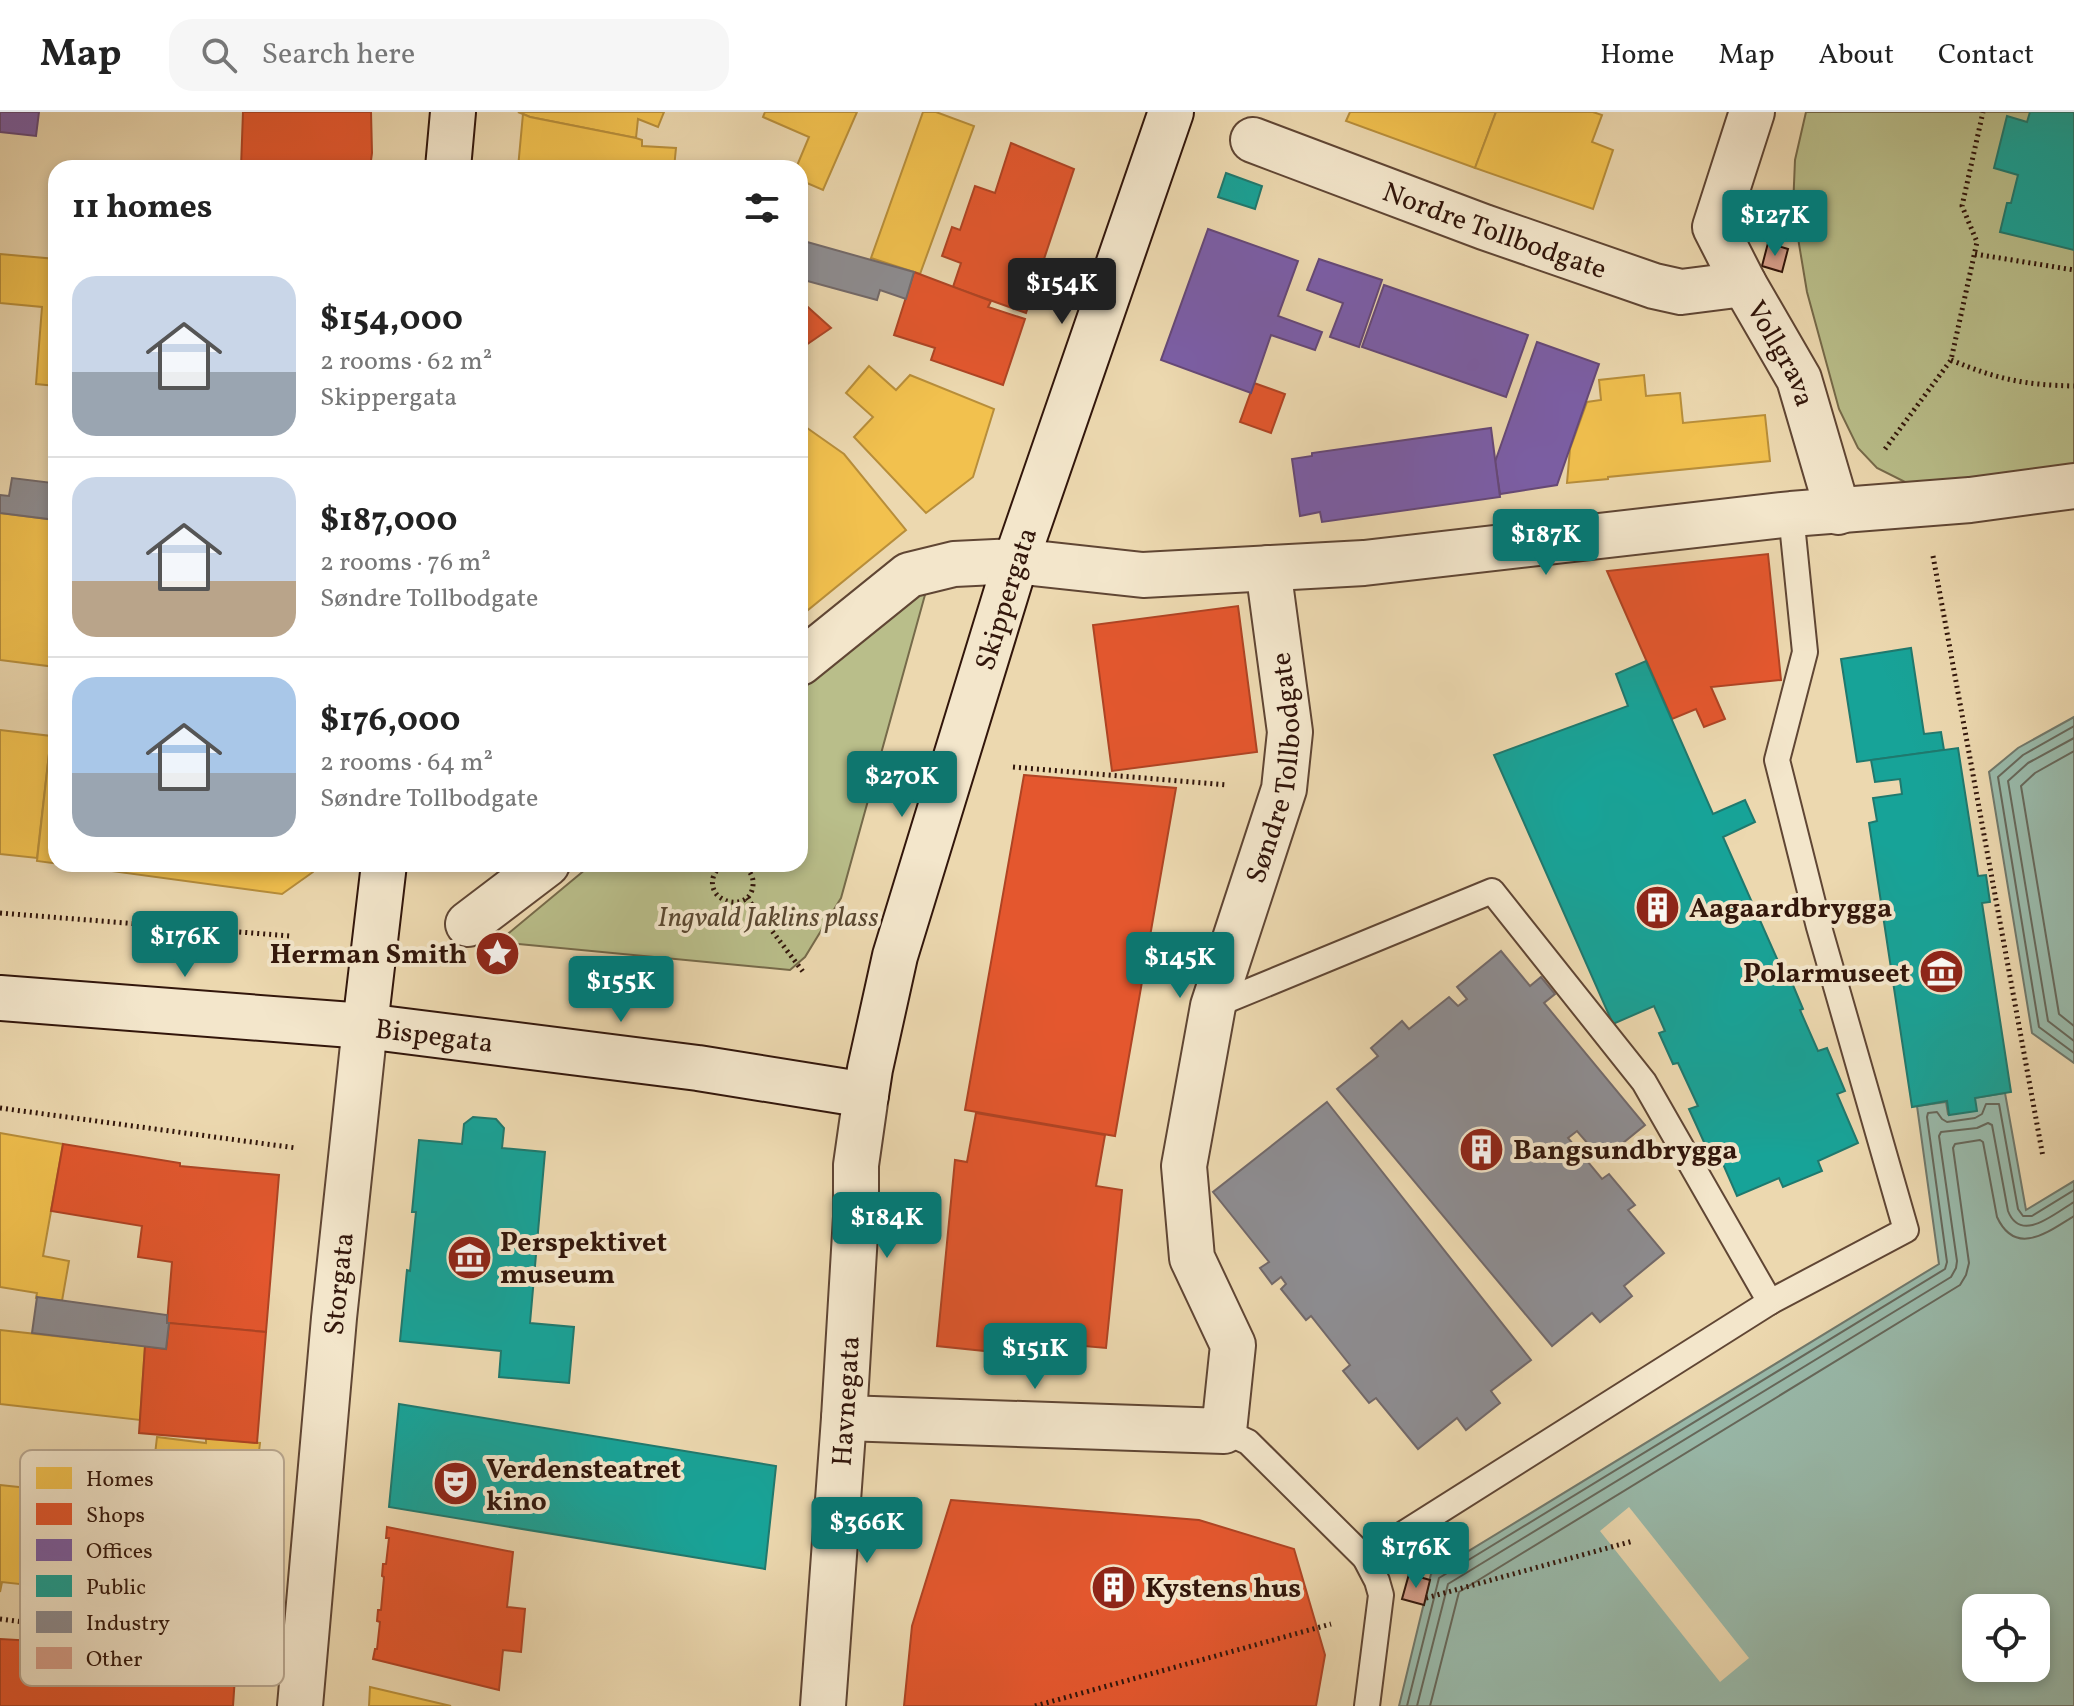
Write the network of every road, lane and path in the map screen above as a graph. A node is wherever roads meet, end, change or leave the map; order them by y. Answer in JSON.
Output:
{"nodes":[{"id":1,"x":453,"y":112,"type":"edge"},
{"id":2,"x":1171,"y":112,"type":"edge"},
{"id":3,"x":1752,"y":112,"type":"edge"},
{"id":4,"x":1975,"y":112,"type":"edge"},
{"id":5,"x":1983,"y":113,"type":"edge"},
{"id":6,"x":1253,"y":140,"type":"dead end"},
{"id":7,"x":449,"y":160,"type":"edge"},
{"id":8,"x":1975,"y":254,"type":"junction"},
{"id":9,"x":2074,"y":270,"type":"edge"},
{"id":10,"x":1744,"y":284,"type":"junction"},
{"id":11,"x":1951,"y":360,"type":"junction"},
{"id":12,"x":2074,"y":386,"type":"edge"},
{"id":13,"x":2074,"y":486,"type":"edge"},
{"id":14,"x":1924,"y":505,"type":"junction"},
{"id":15,"x":1838,"y":512,"type":"junction"},
{"id":16,"x":1791,"y":514,"type":"junction"},
{"id":17,"x":1016,"y":561,"type":"junction"},
{"id":18,"x":1268,"y":568,"type":"junction"},
{"id":19,"x":808,"y":651,"type":"edge"},
{"id":20,"x":1013,"y":767,"type":"dead end"},
{"id":21,"x":1284,"y":789,"type":"junction"},
{"id":22,"x":383,"y":872,"type":"edge"},
{"id":23,"x":536,"y":872,"type":"edge"},
{"id":24,"x":717,"y":872,"type":"edge"},
{"id":25,"x":750,"y":872,"type":"edge"},
{"id":26,"x":747,"y":898,"type":"junction"},
{"id":27,"x":0,"y":913,"type":"edge"},
{"id":28,"x":468,"y":924,"type":"dead end"},
{"id":29,"x":290,"y":936,"type":"dead end"},
{"id":30,"x":804,"y":973,"type":"dead end"},
{"id":31,"x":0,"y":998,"type":"edge"},
{"id":32,"x":1213,"y":1006,"type":"junction"},
{"id":33,"x":365,"y":1026,"type":"junction"},
{"id":34,"x":866,"y":1095,"type":"junction"},
{"id":35,"x":0,"y":1108,"type":"edge"},
{"id":36,"x":355,"y":1123,"type":"junction"},
{"id":37,"x":2043,"y":1157,"type":"dead end"},
{"id":38,"x":1770,"y":1302,"type":"junction"},
{"id":39,"x":844,"y":1418,"type":"junction"},
{"id":40,"x":1224,"y":1431,"type":"junction"},
{"id":41,"x":1365,"y":1558,"type":"junction"},
{"id":42,"x":0,"y":1619,"type":"edge"},
{"id":43,"x":20,"y":1622,"type":"edge"},
{"id":44,"x":284,"y":1654,"type":"edge"},
{"id":45,"x":304,"y":1657,"type":"junction"},
{"id":46,"x":300,"y":1706,"type":"edge"},
{"id":47,"x":823,"y":1706,"type":"edge"},
{"id":48,"x":1367,"y":1706,"type":"edge"}],
"edges":[{"from":1,"to":7,"type":"street"},
{"from":2,"to":17,"type":"street","name":"Skippergata"},
{"from":3,"to":10,"type":"street","name":"Vollgrava"},
{"from":4,"to":5,"type":"path"},
{"from":5,"to":8,"type":"path"},
{"from":6,"to":10,"type":"street","name":"Nordre Tollbodgate"},
{"from":8,"to":9,"type":"path"},
{"from":8,"to":11,"type":"path"},
{"from":10,"to":15,"type":"street","name":"Vollgrava"},
{"from":11,"to":12,"type":"path"},
{"from":11,"to":15,"type":"path"},
{"from":13,"to":14,"type":"street"},
{"from":14,"to":15,"type":"street"},
{"from":14,"to":37,"type":"path"},
{"from":15,"to":16,"type":"street"},
{"from":16,"to":18,"type":"street"},
{"from":16,"to":38,"type":"lane"},
{"from":17,"to":18,"type":"street"},
{"from":17,"to":19,"type":"street"},
{"from":17,"to":34,"type":"street","name":"Skippergata"},
{"from":18,"to":21,"type":"street","name":"Søndre Tollbodgate"},
{"from":20,"to":21,"type":"path"},
{"from":21,"to":32,"type":"street","name":"Søndre Tollbodgate"},
{"from":22,"to":33,"type":"street","name":"Storgata"},
{"from":23,"to":28,"type":"street"},
{"from":24,"to":26,"type":"path"},
{"from":25,"to":26,"type":"path"},
{"from":26,"to":30,"type":"path"},
{"from":27,"to":29,"type":"path"},
{"from":31,"to":33,"type":"street","name":"Bispegata"},
{"from":32,"to":38,"type":"lane"},
{"from":32,"to":40,"type":"street","name":"Søndre Tollbodgate"},
{"from":33,"to":34,"type":"street","name":"Bispegata"},
{"from":33,"to":36,"type":"street","name":"Storgata"},
{"from":34,"to":39,"type":"street","name":"Havnegata"},
{"from":35,"to":36,"type":"path"},
{"from":36,"to":45,"type":"street","name":"Storgata"},
{"from":38,"to":41,"type":"lane"},
{"from":39,"to":40,"type":"street"},
{"from":39,"to":47,"type":"street","name":"Havnegata"},
{"from":40,"to":41,"type":"lane"},
{"from":41,"to":48,"type":"lane"},
{"from":42,"to":43,"type":"path"},
{"from":44,"to":45,"type":"path"},
{"from":45,"to":46,"type":"street","name":"Storgata"}]}
